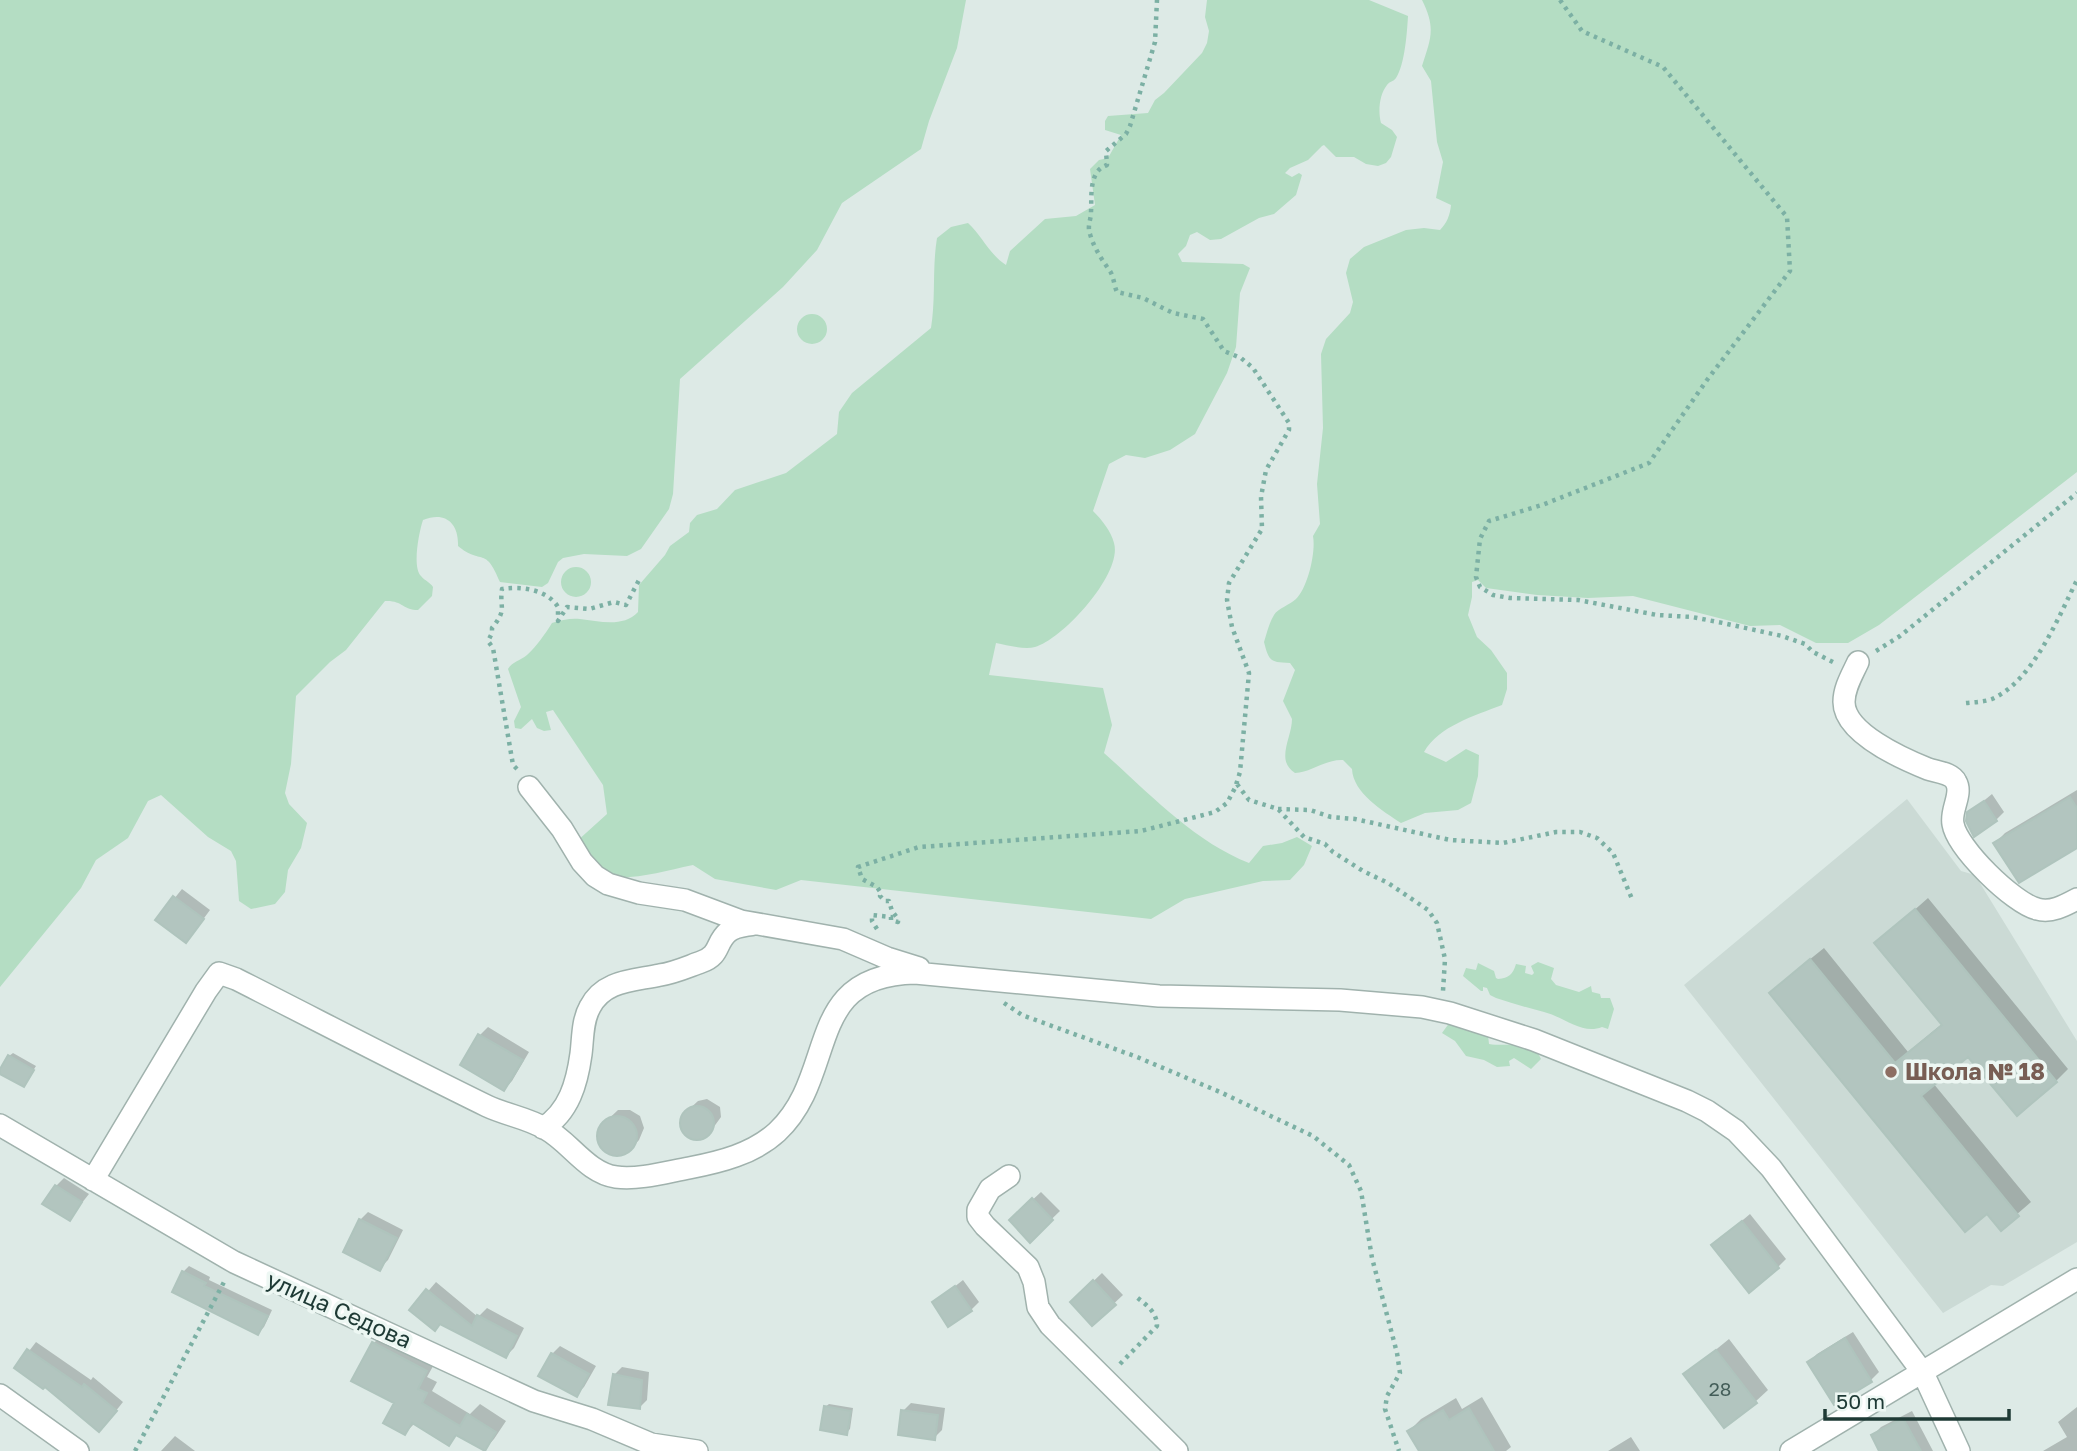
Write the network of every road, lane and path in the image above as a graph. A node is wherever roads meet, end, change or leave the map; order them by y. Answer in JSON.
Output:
{"nodes":[{"id":1,"x":1157,"y":0,"type":"edge"},
{"id":2,"x":1560,"y":0,"type":"edge"},
{"id":3,"x":2077,"y":493,"type":"edge"},
{"id":4,"x":639,"y":580,"type":"dead end"},
{"id":5,"x":2077,"y":580,"type":"edge"},
{"id":6,"x":1858,"y":662,"type":"junction"},
{"id":7,"x":1966,"y":703,"type":"dead end"},
{"id":8,"x":1237,"y":783,"type":"junction"},
{"id":9,"x":528,"y":787,"type":"joint"},
{"id":10,"x":1278,"y":809,"type":"junction"},
{"id":11,"x":1632,"y":899,"type":"dead end"},
{"id":12,"x":2077,"y":899,"type":"edge"},
{"id":13,"x":754,"y":924,"type":"junction"},
{"id":14,"x":872,"y":932,"type":"dead end"},
{"id":15,"x":955,"y":977,"type":"junction"},
{"id":16,"x":993,"y":980,"type":"junction"},
{"id":17,"x":1443,"y":999,"type":"dead end"},
{"id":18,"x":0,"y":1125,"type":"edge"},
{"id":19,"x":543,"y":1128,"type":"junction"},
{"id":20,"x":1009,"y":1176,"type":"dead end"},
{"id":21,"x":93,"y":1180,"type":"junction"},
{"id":22,"x":234,"y":1262,"type":"junction"},
{"id":23,"x":2077,"y":1279,"type":"edge"},
{"id":24,"x":1134,"y":1295,"type":"dead end"},
{"id":25,"x":1923,"y":1373,"type":"junction"},
{"id":26,"x":1104,"y":1379,"type":"junction"},
{"id":27,"x":0,"y":1395,"type":"edge"},
{"id":28,"x":78,"y":1451,"type":"edge"},
{"id":29,"x":135,"y":1451,"type":"edge"},
{"id":30,"x":697,"y":1451,"type":"edge"},
{"id":31,"x":1177,"y":1451,"type":"edge"},
{"id":32,"x":1399,"y":1451,"type":"edge"},
{"id":33,"x":1791,"y":1451,"type":"edge"},
{"id":34,"x":1959,"y":1451,"type":"edge"}],
"edges":[{"from":1,"to":8,"type":"path"},
{"from":2,"to":6,"type":"path"},
{"from":3,"to":6,"type":"path"},
{"from":4,"to":9,"type":"path"},
{"from":5,"to":7,"type":"path"},
{"from":6,"to":12,"type":"street"},
{"from":8,"to":10,"type":"path"},
{"from":8,"to":14,"type":"path"},
{"from":9,"to":13,"type":"street"},
{"from":10,"to":11,"type":"path"},
{"from":10,"to":17,"type":"path"},
{"from":13,"to":15,"type":"street"},
{"from":13,"to":19,"type":"street"},
{"from":15,"to":16,"type":"street"},
{"from":15,"to":19,"type":"street"},
{"from":16,"to":25,"type":"street"},
{"from":16,"to":32,"type":"path"},
{"from":18,"to":21,"type":"street","name":"улица Седова"},
{"from":19,"to":21,"type":"street"},
{"from":20,"to":26,"type":"street"},
{"from":21,"to":22,"type":"street","name":"улица Седова"},
{"from":22,"to":29,"type":"path"},
{"from":22,"to":30,"type":"street","name":"улица Седова"},
{"from":23,"to":25,"type":"street"},
{"from":24,"to":26,"type":"path"},
{"from":25,"to":33,"type":"street"},
{"from":25,"to":34,"type":"street"},
{"from":26,"to":31,"type":"street"},
{"from":27,"to":28,"type":"street"}]}
